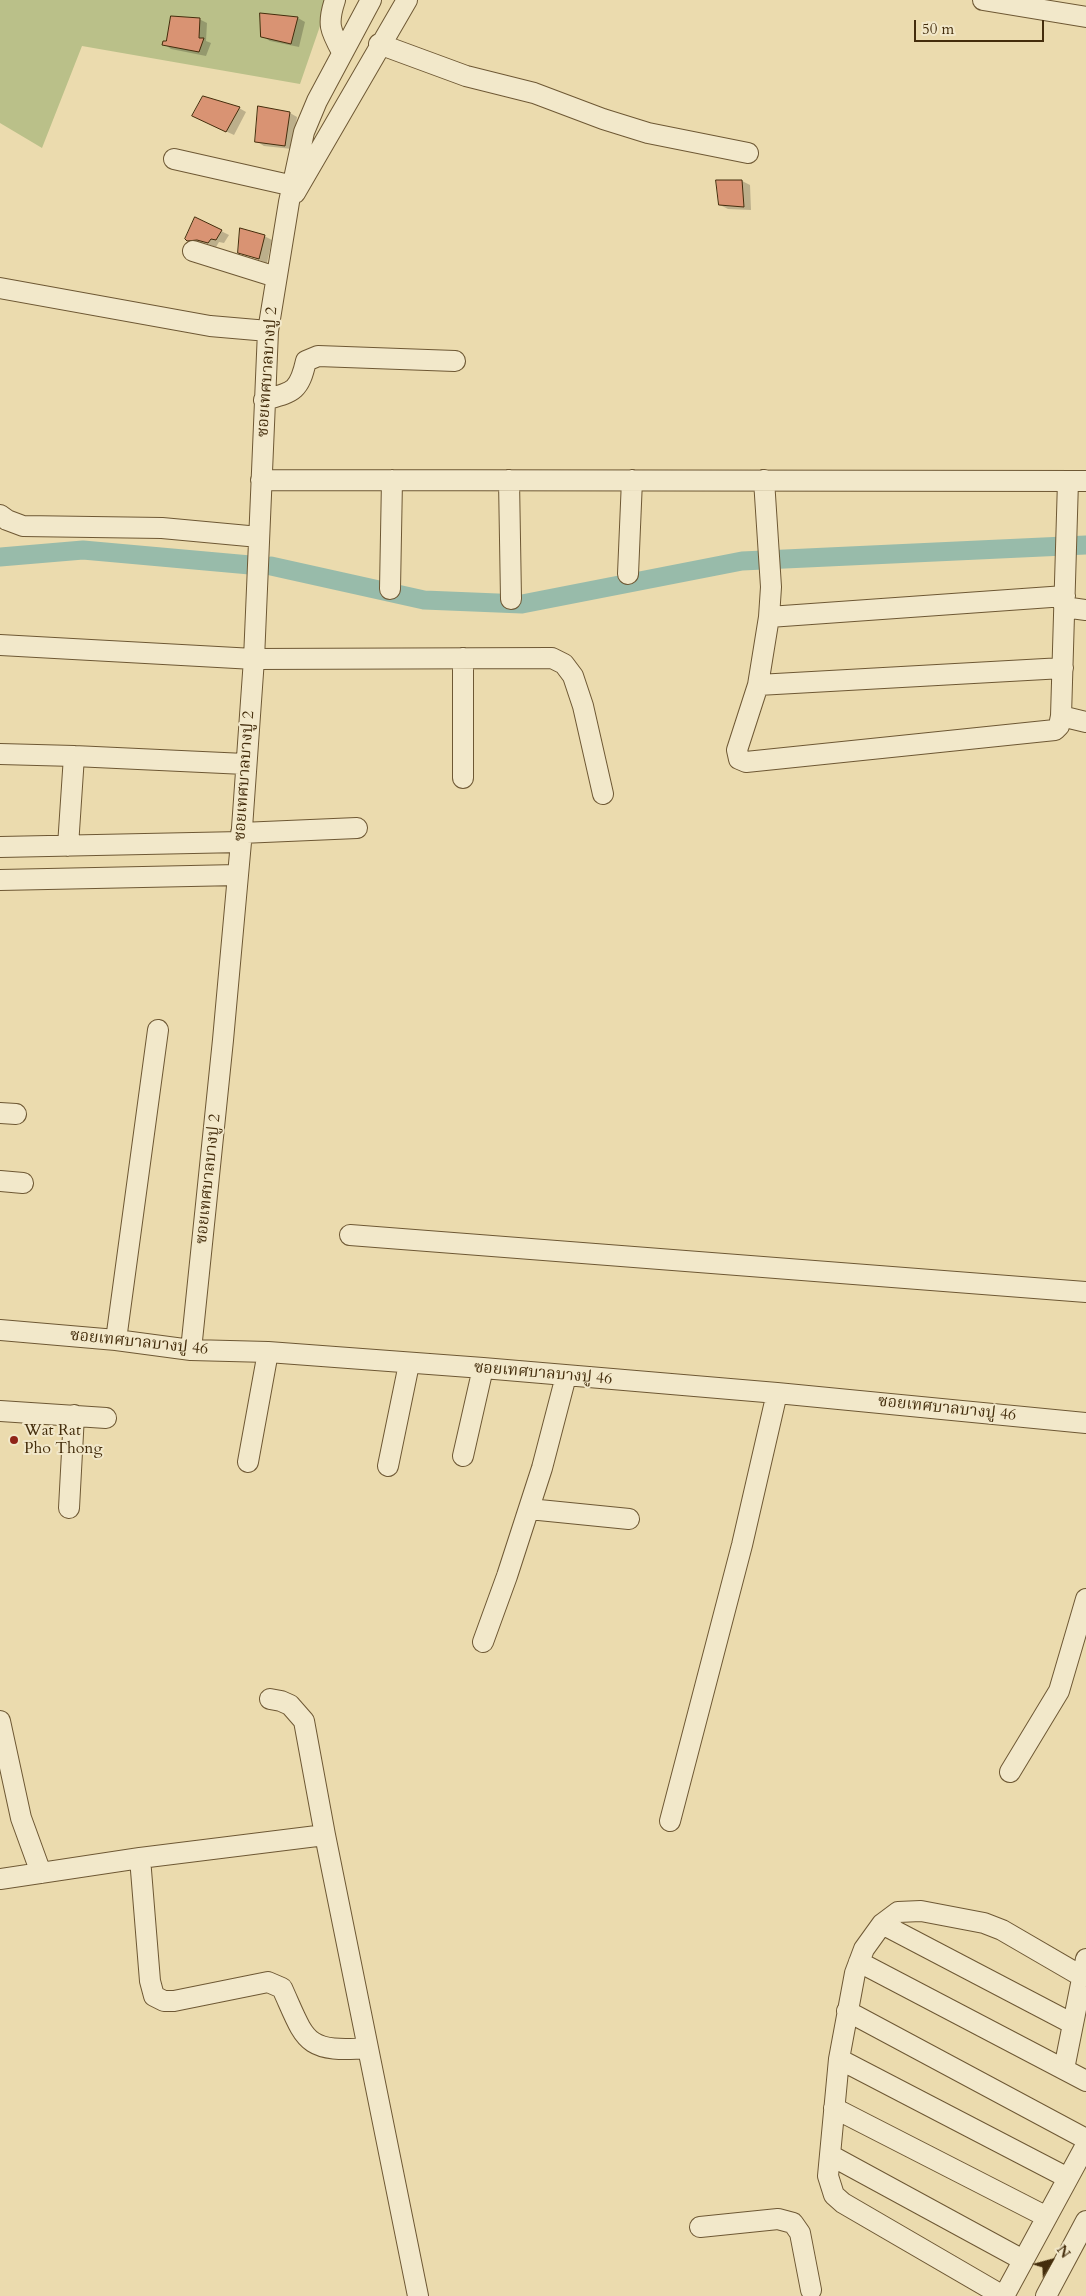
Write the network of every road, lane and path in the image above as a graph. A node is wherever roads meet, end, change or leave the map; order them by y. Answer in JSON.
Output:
{"nodes":[{"id":1,"x":335,"y":0,"type":"edge"},
{"id":2,"x":371,"y":0,"type":"edge"},
{"id":3,"x":407,"y":0,"type":"edge"},
{"id":4,"x":983,"y":0,"type":"edge"},
{"id":5,"x":1086,"y":17,"type":"edge"},
{"id":6,"x":379,"y":44,"type":"junction"},
{"id":7,"x":342,"y":52,"type":"junction"},
{"id":8,"x":748,"y":153,"type":"dead end"},
{"id":9,"x":174,"y":159,"type":"dead end"},
{"id":10,"x":293,"y":192,"type":"junction"},
{"id":11,"x":193,"y":251,"type":"dead end"},
{"id":12,"x":276,"y":277,"type":"junction"},
{"id":13,"x":0,"y":288,"type":"edge"},
{"id":14,"x":268,"y":331,"type":"junction"},
{"id":15,"x":455,"y":361,"type":"dead end"},
{"id":16,"x":264,"y":400,"type":"junction"},
{"id":17,"x":261,"y":480,"type":"junction"},
{"id":18,"x":392,"y":480,"type":"junction"},
{"id":19,"x":509,"y":480,"type":"junction"},
{"id":20,"x":632,"y":480,"type":"junction"},
{"id":21,"x":764,"y":480,"type":"junction"},
{"id":22,"x":1077,"y":481,"type":"edge"},
{"id":23,"x":0,"y":515,"type":"edge"},
{"id":24,"x":259,"y":537,"type":"junction"},
{"id":25,"x":628,"y":574,"type":"dead end"},
{"id":26,"x":390,"y":589,"type":"dead end"},
{"id":27,"x":511,"y":599,"type":"dead end"},
{"id":28,"x":1065,"y":601,"type":"junction"},
{"id":29,"x":1086,"y":610,"type":"edge"},
{"id":30,"x":769,"y":617,"type":"junction"},
{"id":31,"x":0,"y":645,"type":"edge"},
{"id":32,"x":463,"y":658,"type":"junction"},
{"id":33,"x":254,"y":659,"type":"junction"},
{"id":34,"x":1063,"y":668,"type":"junction"},
{"id":35,"x":758,"y":685,"type":"junction"},
{"id":36,"x":1061,"y":716,"type":"junction"},
{"id":37,"x":1086,"y":722,"type":"edge"},
{"id":38,"x":0,"y":754,"type":"edge"},
{"id":39,"x":74,"y":756,"type":"junction"},
{"id":40,"x":245,"y":764,"type":"junction"},
{"id":41,"x":463,"y":778,"type":"dead end"},
{"id":42,"x":603,"y":794,"type":"dead end"},
{"id":43,"x":357,"y":828,"type":"dead end"},
{"id":44,"x":241,"y":838,"type":"junction"},
{"id":45,"x":68,"y":846,"type":"junction"},
{"id":46,"x":0,"y":847,"type":"edge"},
{"id":47,"x":238,"y":875,"type":"junction"},
{"id":48,"x":0,"y":880,"type":"edge"},
{"id":49,"x":158,"y":1030,"type":"dead end"},
{"id":50,"x":0,"y":1181,"type":"edge"},
{"id":51,"x":23,"y":1183,"type":"dead end"},
{"id":52,"x":350,"y":1235,"type":"dead end"},
{"id":53,"x":1086,"y":1292,"type":"edge"},
{"id":54,"x":0,"y":1330,"type":"edge"},
{"id":55,"x":116,"y":1340,"type":"junction"},
{"id":56,"x":191,"y":1350,"type":"junction"},
{"id":57,"x":268,"y":1352,"type":"junction"},
{"id":58,"x":410,"y":1364,"type":"junction"},
{"id":59,"x":483,"y":1368,"type":"junction"},
{"id":60,"x":566,"y":1376,"type":"junction"},
{"id":61,"x":777,"y":1393,"type":"junction"},
{"id":62,"x":0,"y":1410,"type":"edge"},
{"id":63,"x":74,"y":1415,"type":"junction"},
{"id":64,"x":106,"y":1418,"type":"dead end"},
{"id":65,"x":1086,"y":1423,"type":"edge"},
{"id":66,"x":463,"y":1456,"type":"dead end"},
{"id":67,"x":248,"y":1462,"type":"dead end"},
{"id":68,"x":388,"y":1466,"type":"dead end"},
{"id":69,"x":69,"y":1508,"type":"dead end"},
{"id":70,"x":529,"y":1509,"type":"junction"},
{"id":71,"x":629,"y":1520,"type":"dead end"},
{"id":72,"x":1086,"y":1599,"type":"edge"},
{"id":73,"x":483,"y":1642,"type":"dead end"},
{"id":74,"x":270,"y":1699,"type":"dead end"},
{"id":75,"x":0,"y":1721,"type":"edge"},
{"id":76,"x":1010,"y":1772,"type":"dead end"},
{"id":77,"x":670,"y":1821,"type":"dead end"},
{"id":78,"x":325,"y":1835,"type":"junction"},
{"id":79,"x":140,"y":1858,"type":"junction"},
{"id":80,"x":40,"y":1873,"type":"junction"},
{"id":81,"x":0,"y":1879,"type":"edge"},
{"id":82,"x":882,"y":1924,"type":"junction"},
{"id":83,"x":859,"y":1962,"type":"junction"},
{"id":84,"x":1084,"y":1968,"type":"edge"},
{"id":85,"x":847,"y":2011,"type":"junction"},
{"id":86,"x":1073,"y":2024,"type":"junction"},
{"id":87,"x":368,"y":2048,"type":"junction"},
{"id":88,"x":839,"y":2059,"type":"junction"},
{"id":89,"x":1064,"y":2068,"type":"junction"},
{"id":90,"x":1086,"y":2081,"type":"edge"},
{"id":91,"x":834,"y":2108,"type":"junction"},
{"id":92,"x":1086,"y":2139,"type":"edge"},
{"id":93,"x":1086,"y":2145,"type":"edge"},
{"id":94,"x":830,"y":2155,"type":"junction"},
{"id":95,"x":1068,"y":2178,"type":"junction"},
{"id":96,"x":1047,"y":2217,"type":"junction"},
{"id":97,"x":1086,"y":2221,"type":"edge"},
{"id":98,"x":700,"y":2227,"type":"dead end"},
{"id":99,"x":1023,"y":2260,"type":"junction"},
{"id":100,"x":811,"y":2290,"type":"dead end"},
{"id":101,"x":418,"y":2296,"type":"edge"},
{"id":102,"x":1003,"y":2296,"type":"edge"},
{"id":103,"x":1046,"y":2296,"type":"edge"}],
"edges":[{"from":1,"to":7,"type":"street"},
{"from":2,"to":7,"type":"street","name":"ซอยเทศบาลบางปู 2"},
{"from":3,"to":6,"type":"street","name":"ซอยเทศบาลบางปู 2"},
{"from":4,"to":5,"type":"street"},
{"from":6,"to":8,"type":"street"},
{"from":6,"to":10,"type":"street","name":"ซอยเทศบาลบางปู 2"},
{"from":7,"to":10,"type":"street","name":"ซอยเทศบาลบางปู 2"},
{"from":9,"to":10,"type":"street"},
{"from":10,"to":12,"type":"street","name":"ซอยเทศบาลบางปู 2"},
{"from":11,"to":12,"type":"street"},
{"from":12,"to":14,"type":"street","name":"ซอยเทศบาลบางปู 2"},
{"from":13,"to":14,"type":"street"},
{"from":14,"to":16,"type":"street","name":"ซอยเทศบาลบางปู 2"},
{"from":15,"to":16,"type":"street"},
{"from":16,"to":17,"type":"street","name":"ซอยเทศบาลบางปู 2"},
{"from":17,"to":18,"type":"street"},
{"from":17,"to":24,"type":"street","name":"ซอยเทศบาลบางปู 2"},
{"from":18,"to":19,"type":"street"},
{"from":18,"to":26,"type":"street"},
{"from":19,"to":20,"type":"street"},
{"from":19,"to":27,"type":"street"},
{"from":20,"to":21,"type":"street"},
{"from":20,"to":25,"type":"street"},
{"from":21,"to":22,"type":"street"},
{"from":21,"to":30,"type":"street"},
{"from":22,"to":28,"type":"street"},
{"from":23,"to":24,"type":"street"},
{"from":24,"to":33,"type":"street","name":"ซอยเทศบาลบางปู 2"},
{"from":28,"to":29,"type":"street"},
{"from":28,"to":30,"type":"street"},
{"from":28,"to":34,"type":"street"},
{"from":30,"to":35,"type":"street"},
{"from":31,"to":33,"type":"street"},
{"from":32,"to":33,"type":"street"},
{"from":32,"to":41,"type":"street"},
{"from":32,"to":42,"type":"street"},
{"from":33,"to":40,"type":"street","name":"ซอยเทศบาลบางปู 2"},
{"from":34,"to":35,"type":"street"},
{"from":34,"to":36,"type":"street"},
{"from":35,"to":36,"type":"street"},
{"from":36,"to":37,"type":"street"},
{"from":38,"to":39,"type":"street"},
{"from":39,"to":40,"type":"street"},
{"from":39,"to":45,"type":"street"},
{"from":40,"to":44,"type":"street","name":"ซอยเทศบาลบางปู 2"},
{"from":43,"to":44,"type":"street"},
{"from":44,"to":45,"type":"street"},
{"from":44,"to":47,"type":"street","name":"ซอยเทศบาลบางปู 2"},
{"from":45,"to":46,"type":"street"},
{"from":47,"to":48,"type":"street"},
{"from":47,"to":56,"type":"street","name":"ซอยเทศบาลบางปู 2"},
{"from":49,"to":55,"type":"street"},
{"from":50,"to":51,"type":"street"},
{"from":52,"to":53,"type":"street"},
{"from":54,"to":55,"type":"street","name":"ซอยเทศบาลบางปู 46"},
{"from":55,"to":56,"type":"street","name":"ซอยเทศบาลบางปู 46"},
{"from":56,"to":57,"type":"street","name":"ซอยเทศบาลบางปู 46"},
{"from":57,"to":58,"type":"street","name":"ซอยเทศบาลบางปู 46"},
{"from":57,"to":67,"type":"street"},
{"from":58,"to":59,"type":"street","name":"ซอยเทศบาลบางปู 46"},
{"from":58,"to":68,"type":"street"},
{"from":59,"to":60,"type":"street","name":"ซอยเทศบาลบางปู 46"},
{"from":59,"to":66,"type":"street"},
{"from":60,"to":61,"type":"street","name":"ซอยเทศบาลบางปู 46"},
{"from":60,"to":70,"type":"street"},
{"from":61,"to":65,"type":"street","name":"ซอยเทศบาลบางปู 46"},
{"from":61,"to":77,"type":"street"},
{"from":62,"to":63,"type":"street"},
{"from":63,"to":64,"type":"street"},
{"from":63,"to":69,"type":"street"},
{"from":70,"to":71,"type":"street"},
{"from":70,"to":73,"type":"street"},
{"from":72,"to":76,"type":"street"},
{"from":74,"to":78,"type":"street"},
{"from":75,"to":80,"type":"street"},
{"from":78,"to":79,"type":"street"},
{"from":78,"to":87,"type":"street"},
{"from":79,"to":80,"type":"street"},
{"from":79,"to":87,"type":"street"},
{"from":80,"to":81,"type":"street"},
{"from":82,"to":83,"type":"street"},
{"from":82,"to":84,"type":"street"},
{"from":82,"to":86,"type":"street"},
{"from":83,"to":85,"type":"street"},
{"from":83,"to":89,"type":"street"},
{"from":84,"to":86,"type":"street"},
{"from":85,"to":88,"type":"street"},
{"from":85,"to":92,"type":"street"},
{"from":86,"to":89,"type":"street"},
{"from":87,"to":101,"type":"street"},
{"from":88,"to":91,"type":"street"},
{"from":88,"to":95,"type":"street"},
{"from":89,"to":90,"type":"street"},
{"from":91,"to":94,"type":"street"},
{"from":91,"to":96,"type":"street"},
{"from":93,"to":95,"type":"street"},
{"from":94,"to":99,"type":"street"},
{"from":94,"to":102,"type":"street"},
{"from":95,"to":96,"type":"street"},
{"from":96,"to":99,"type":"street"},
{"from":97,"to":103,"type":"street"},
{"from":98,"to":100,"type":"street"},
{"from":99,"to":102,"type":"street"}]}
